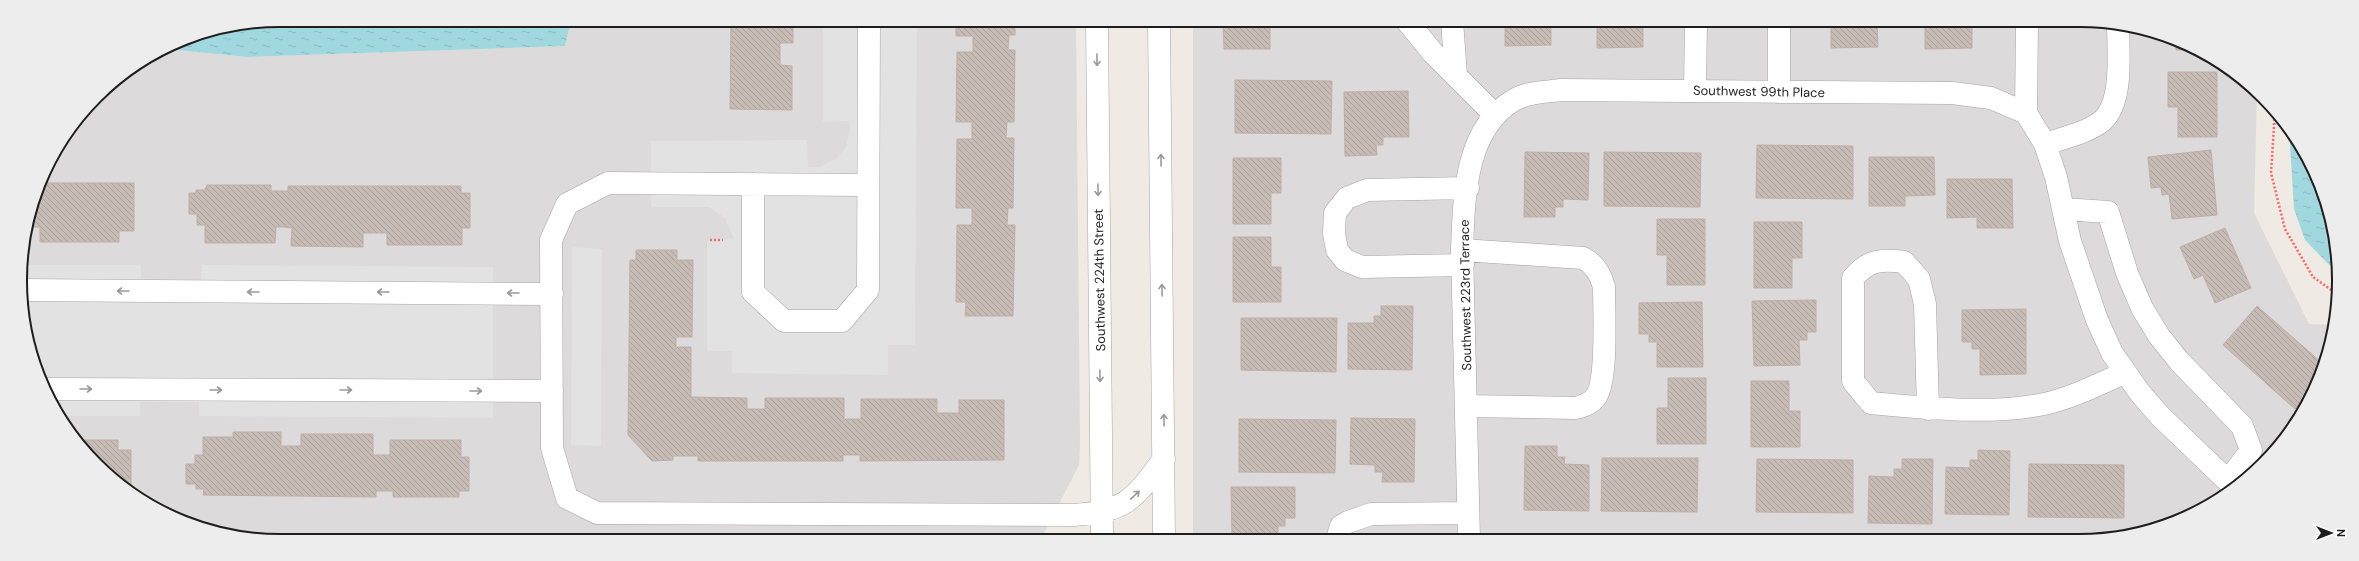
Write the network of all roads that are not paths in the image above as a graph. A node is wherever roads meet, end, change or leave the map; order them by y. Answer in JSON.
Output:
{"nodes":[{"id":1,"x":869,"y":27,"type":"edge"},
{"id":2,"x":1097,"y":27,"type":"edge"},
{"id":3,"x":1159,"y":27,"type":"edge"},
{"id":4,"x":1412,"y":27,"type":"edge"},
{"id":5,"x":1452,"y":27,"type":"edge"},
{"id":6,"x":1696,"y":27,"type":"edge"},
{"id":7,"x":1780,"y":27,"type":"edge"},
{"id":8,"x":2027,"y":27,"type":"edge"},
{"id":9,"x":2118,"y":30,"type":"edge"},
{"id":10,"x":1456,"y":76,"type":"junction"},
{"id":11,"x":1695,"y":91,"type":"junction"},
{"id":12,"x":1779,"y":92,"type":"junction"},
{"id":13,"x":2026,"y":113,"type":"junction"},
{"id":14,"x":1495,"y":115,"type":"junction"},
{"id":15,"x":2045,"y":144,"type":"junction"},
{"id":16,"x":753,"y":184,"type":"junction"},
{"id":17,"x":868,"y":185,"type":"junction"},
{"id":18,"x":1468,"y":188,"type":"junction"},
{"id":19,"x":2063,"y":209,"type":"junction"},
{"id":20,"x":1462,"y":257,"type":"junction"},
{"id":21,"x":28,"y":290,"type":"edge"},
{"id":22,"x":552,"y":294,"type":"junction"},
{"id":23,"x":2124,"y":373,"type":"junction"},
{"id":24,"x":51,"y":389,"type":"edge"},
{"id":25,"x":552,"y":391,"type":"junction"},
{"id":26,"x":1466,"y":406,"type":"junction"},
{"id":27,"x":1928,"y":409,"type":"junction"},
{"id":28,"x":1164,"y":459,"type":"junction"},
{"id":29,"x":2231,"y":483,"type":"edge"},
{"id":30,"x":1102,"y":513,"type":"junction"},
{"id":31,"x":1468,"y":513,"type":"junction"},
{"id":32,"x":1102,"y":534,"type":"edge"},
{"id":33,"x":1164,"y":534,"type":"edge"},
{"id":34,"x":1339,"y":534,"type":"edge"},
{"id":35,"x":1469,"y":534,"type":"edge"}],
"edges":[{"from":1,"to":17,"type":"street"},
{"from":2,"to":30,"type":"street","name":"Southwest 224th Street","one_way":true},
{"from":28,"to":3,"type":"street","one_way":true},
{"from":4,"to":10,"type":"street"},
{"from":5,"to":10,"type":"street"},
{"from":6,"to":11,"type":"street"},
{"from":7,"to":12,"type":"street"},
{"from":8,"to":13,"type":"street"},
{"from":9,"to":15,"type":"street"},
{"from":10,"to":14,"type":"street"},
{"from":11,"to":12,"type":"street","name":"Southwest 99th Place"},
{"from":11,"to":14,"type":"street","name":"Southwest 99th Place"},
{"from":12,"to":13,"type":"street","name":"Southwest 99th Place"},
{"from":13,"to":15,"type":"street"},
{"from":14,"to":18,"type":"street","name":"Southwest 223rd Terrace"},
{"from":15,"to":19,"type":"street"},
{"from":16,"to":17,"type":"street"},
{"from":16,"to":17,"type":"street"},
{"from":16,"to":22,"type":"street"},
{"from":18,"to":20,"type":"street","name":"Southwest 223rd Terrace"},
{"from":18,"to":20,"type":"street"},
{"from":19,"to":23,"type":"street"},
{"from":19,"to":29,"type":"street"},
{"from":20,"to":26,"type":"street","name":"Southwest 223rd Terrace"},
{"from":20,"to":26,"type":"street"},
{"from":22,"to":21,"type":"street","one_way":true},
{"from":22,"to":25,"type":"street"},
{"from":23,"to":27,"type":"street"},
{"from":23,"to":29,"type":"street"},
{"from":24,"to":25,"type":"street","one_way":true},
{"from":25,"to":30,"type":"street"},
{"from":26,"to":31,"type":"street","name":"Southwest 223rd Terrace"},
{"from":27,"to":27,"type":"street"},
{"from":30,"to":28,"type":"street","one_way":true},
{"from":28,"to":33,"type":"street"},
{"from":30,"to":32,"type":"street","name":"Southwest 224th Street"},
{"from":31,"to":34,"type":"street"},
{"from":31,"to":35,"type":"street","name":"Southwest 223rd Terrace"}]}
